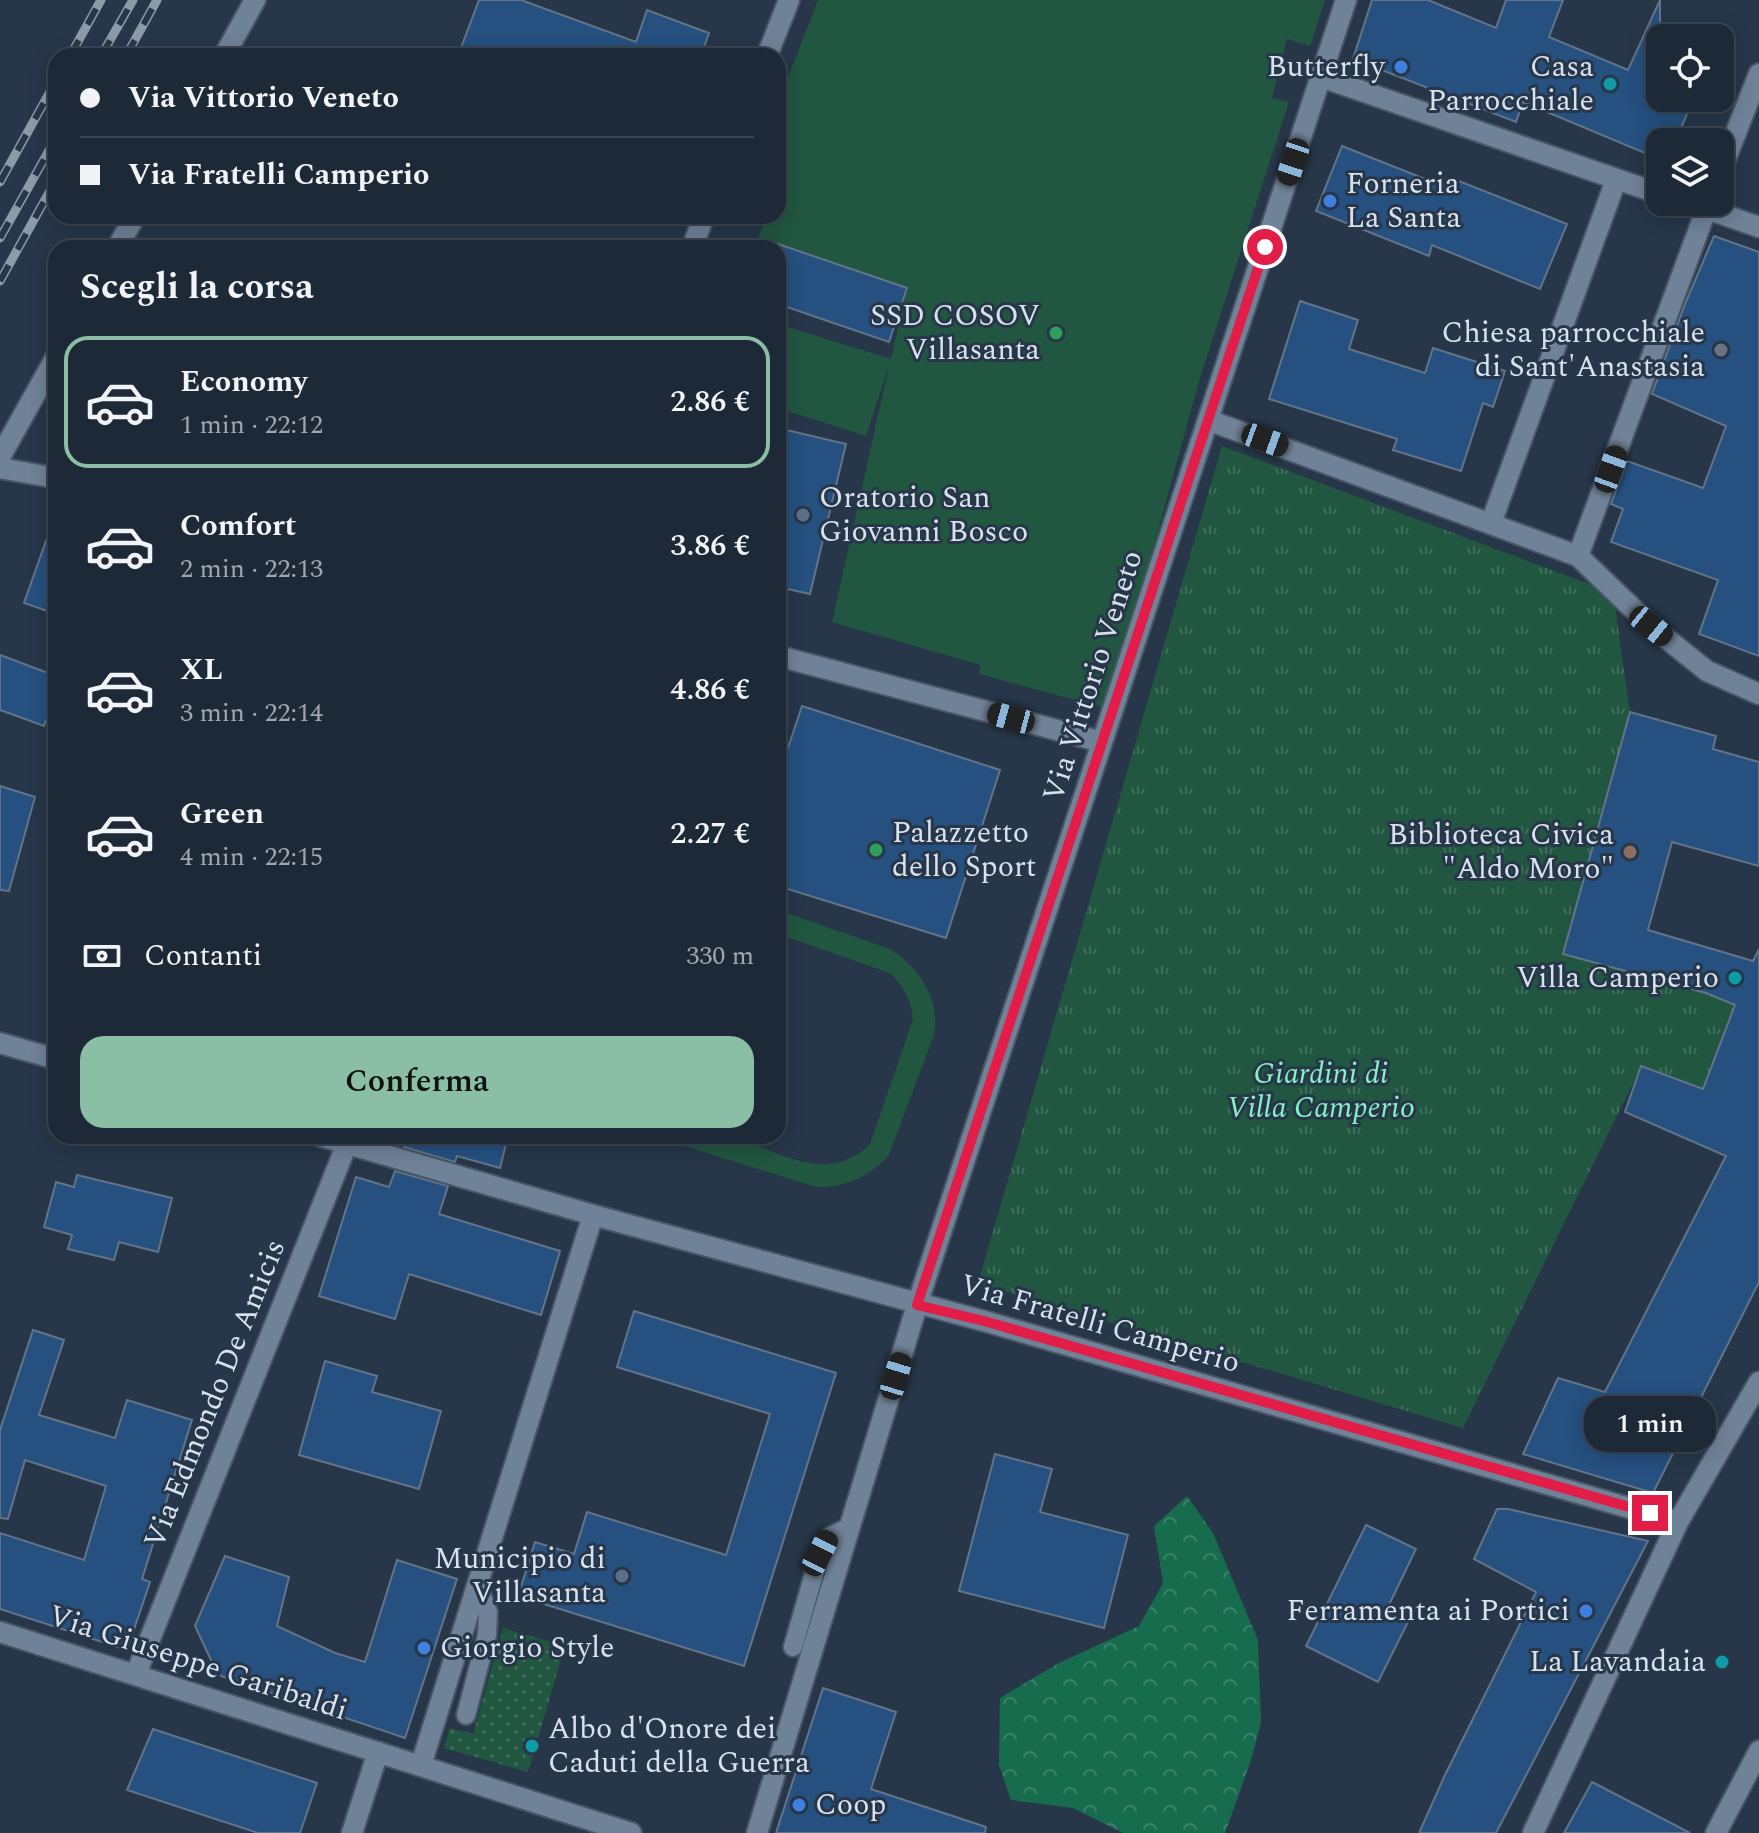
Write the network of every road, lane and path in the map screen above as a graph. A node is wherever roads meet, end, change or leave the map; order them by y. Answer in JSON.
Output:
{"nodes":[{"id":1,"x":255,"y":0,"type":"edge"},
{"id":2,"x":789,"y":0,"type":"edge"},
{"id":3,"x":1346,"y":0,"type":"edge"},
{"id":4,"x":228,"y":48,"type":"edge"},
{"id":5,"x":770,"y":48,"type":"edge"},
{"id":6,"x":1759,"y":74,"type":"edge"},
{"id":7,"x":1321,"y":77,"type":"junction"},
{"id":8,"x":1734,"y":137,"type":"edge"},
{"id":9,"x":1616,"y":180,"type":"junction"},
{"id":10,"x":1646,"y":190,"type":"edge"},
{"id":11,"x":1704,"y":216,"type":"edge"},
{"id":12,"x":1734,"y":216,"type":"edge"},
{"id":13,"x":1759,"y":227,"type":"edge"},
{"id":14,"x":48,"y":371,"type":"edge"},
{"id":15,"x":1208,"y":420,"type":"junction"},
{"id":16,"x":0,"y":457,"type":"edge"},
{"id":17,"x":0,"y":468,"type":"edge"},
{"id":18,"x":48,"y":477,"type":"edge"},
{"id":19,"x":1491,"y":523,"type":"junction"},
{"id":20,"x":1578,"y":556,"type":"junction"},
{"id":21,"x":786,"y":658,"type":"edge"},
{"id":22,"x":1759,"y":694,"type":"edge"},
{"id":23,"x":1102,"y":742,"type":"junction"},
{"id":24,"x":0,"y":1043,"type":"edge"},
{"id":25,"x":48,"y":1057,"type":"edge"},
{"id":26,"x":346,"y":1144,"type":"edge"},
{"id":27,"x":361,"y":1144,"type":"edge"},
{"id":28,"x":593,"y":1215,"type":"junction"},
{"id":29,"x":917,"y":1305,"type":"junction"},
{"id":30,"x":1759,"y":1382,"type":"edge"},
{"id":31,"x":1678,"y":1522,"type":"junction"},
{"id":32,"x":850,"y":1527,"type":"junction"},
{"id":33,"x":477,"y":1584,"type":"junction"},
{"id":34,"x":0,"y":1632,"type":"edge"},
{"id":35,"x":793,"y":1647,"type":"dead end"},
{"id":36,"x":136,"y":1674,"type":"junction"},
{"id":37,"x":466,"y":1715,"type":"dead end"},
{"id":38,"x":1759,"y":1751,"type":"edge"},
{"id":39,"x":378,"y":1752,"type":"junction"},
{"id":40,"x":421,"y":1765,"type":"junction"},
{"id":41,"x":352,"y":1833,"type":"edge"},
{"id":42,"x":631,"y":1833,"type":"edge"},
{"id":43,"x":757,"y":1833,"type":"edge"},
{"id":44,"x":1533,"y":1833,"type":"edge"},
{"id":45,"x":1716,"y":1833,"type":"edge"}],
"edges":[{"from":1,"to":4,"type":"street"},
{"from":2,"to":5,"type":"street"},
{"from":3,"to":7,"type":"street","name":"Via Vittorio Veneto"},
{"from":6,"to":8,"type":"street"},
{"from":7,"to":9,"type":"street"},
{"from":7,"to":15,"type":"street","name":"Via Vittorio Veneto"},
{"from":9,"to":10,"type":"street"},
{"from":9,"to":19,"type":"street"},
{"from":11,"to":20,"type":"street"},
{"from":12,"to":13,"type":"street"},
{"from":14,"to":16,"type":"street"},
{"from":15,"to":19,"type":"street"},
{"from":15,"to":23,"type":"street","name":"Via Vittorio Veneto"},
{"from":17,"to":18,"type":"street"},
{"from":19,"to":20,"type":"street"},
{"from":20,"to":22,"type":"street"},
{"from":21,"to":23,"type":"street"},
{"from":23,"to":29,"type":"street","name":"Via Vittorio Veneto"},
{"from":24,"to":25,"type":"street"},
{"from":26,"to":36,"type":"street","name":"Via Edmondo De Amicis"},
{"from":27,"to":28,"type":"street","name":"Via Fratelli Camperio"},
{"from":28,"to":29,"type":"street","name":"Via Fratelli Camperio"},
{"from":28,"to":33,"type":"street"},
{"from":29,"to":31,"type":"street","name":"Via Fratelli Camperio"},
{"from":29,"to":32,"type":"street","name":"Via Vittorio Veneto"},
{"from":30,"to":31,"type":"street"},
{"from":31,"to":44,"type":"street"},
{"from":32,"to":35,"type":"lane"},
{"from":32,"to":43,"type":"street","name":"Via Vittorio Veneto"},
{"from":33,"to":37,"type":"lane"},
{"from":33,"to":40,"type":"street"},
{"from":34,"to":36,"type":"street","name":"Via Giuseppe Garibaldi"},
{"from":36,"to":39,"type":"street","name":"Via Giuseppe Garibaldi"},
{"from":38,"to":45,"type":"street"},
{"from":39,"to":40,"type":"street","name":"Via Giuseppe Garibaldi"},
{"from":39,"to":41,"type":"street"},
{"from":40,"to":42,"type":"street","name":"Via Giuseppe Garibaldi"}]}
